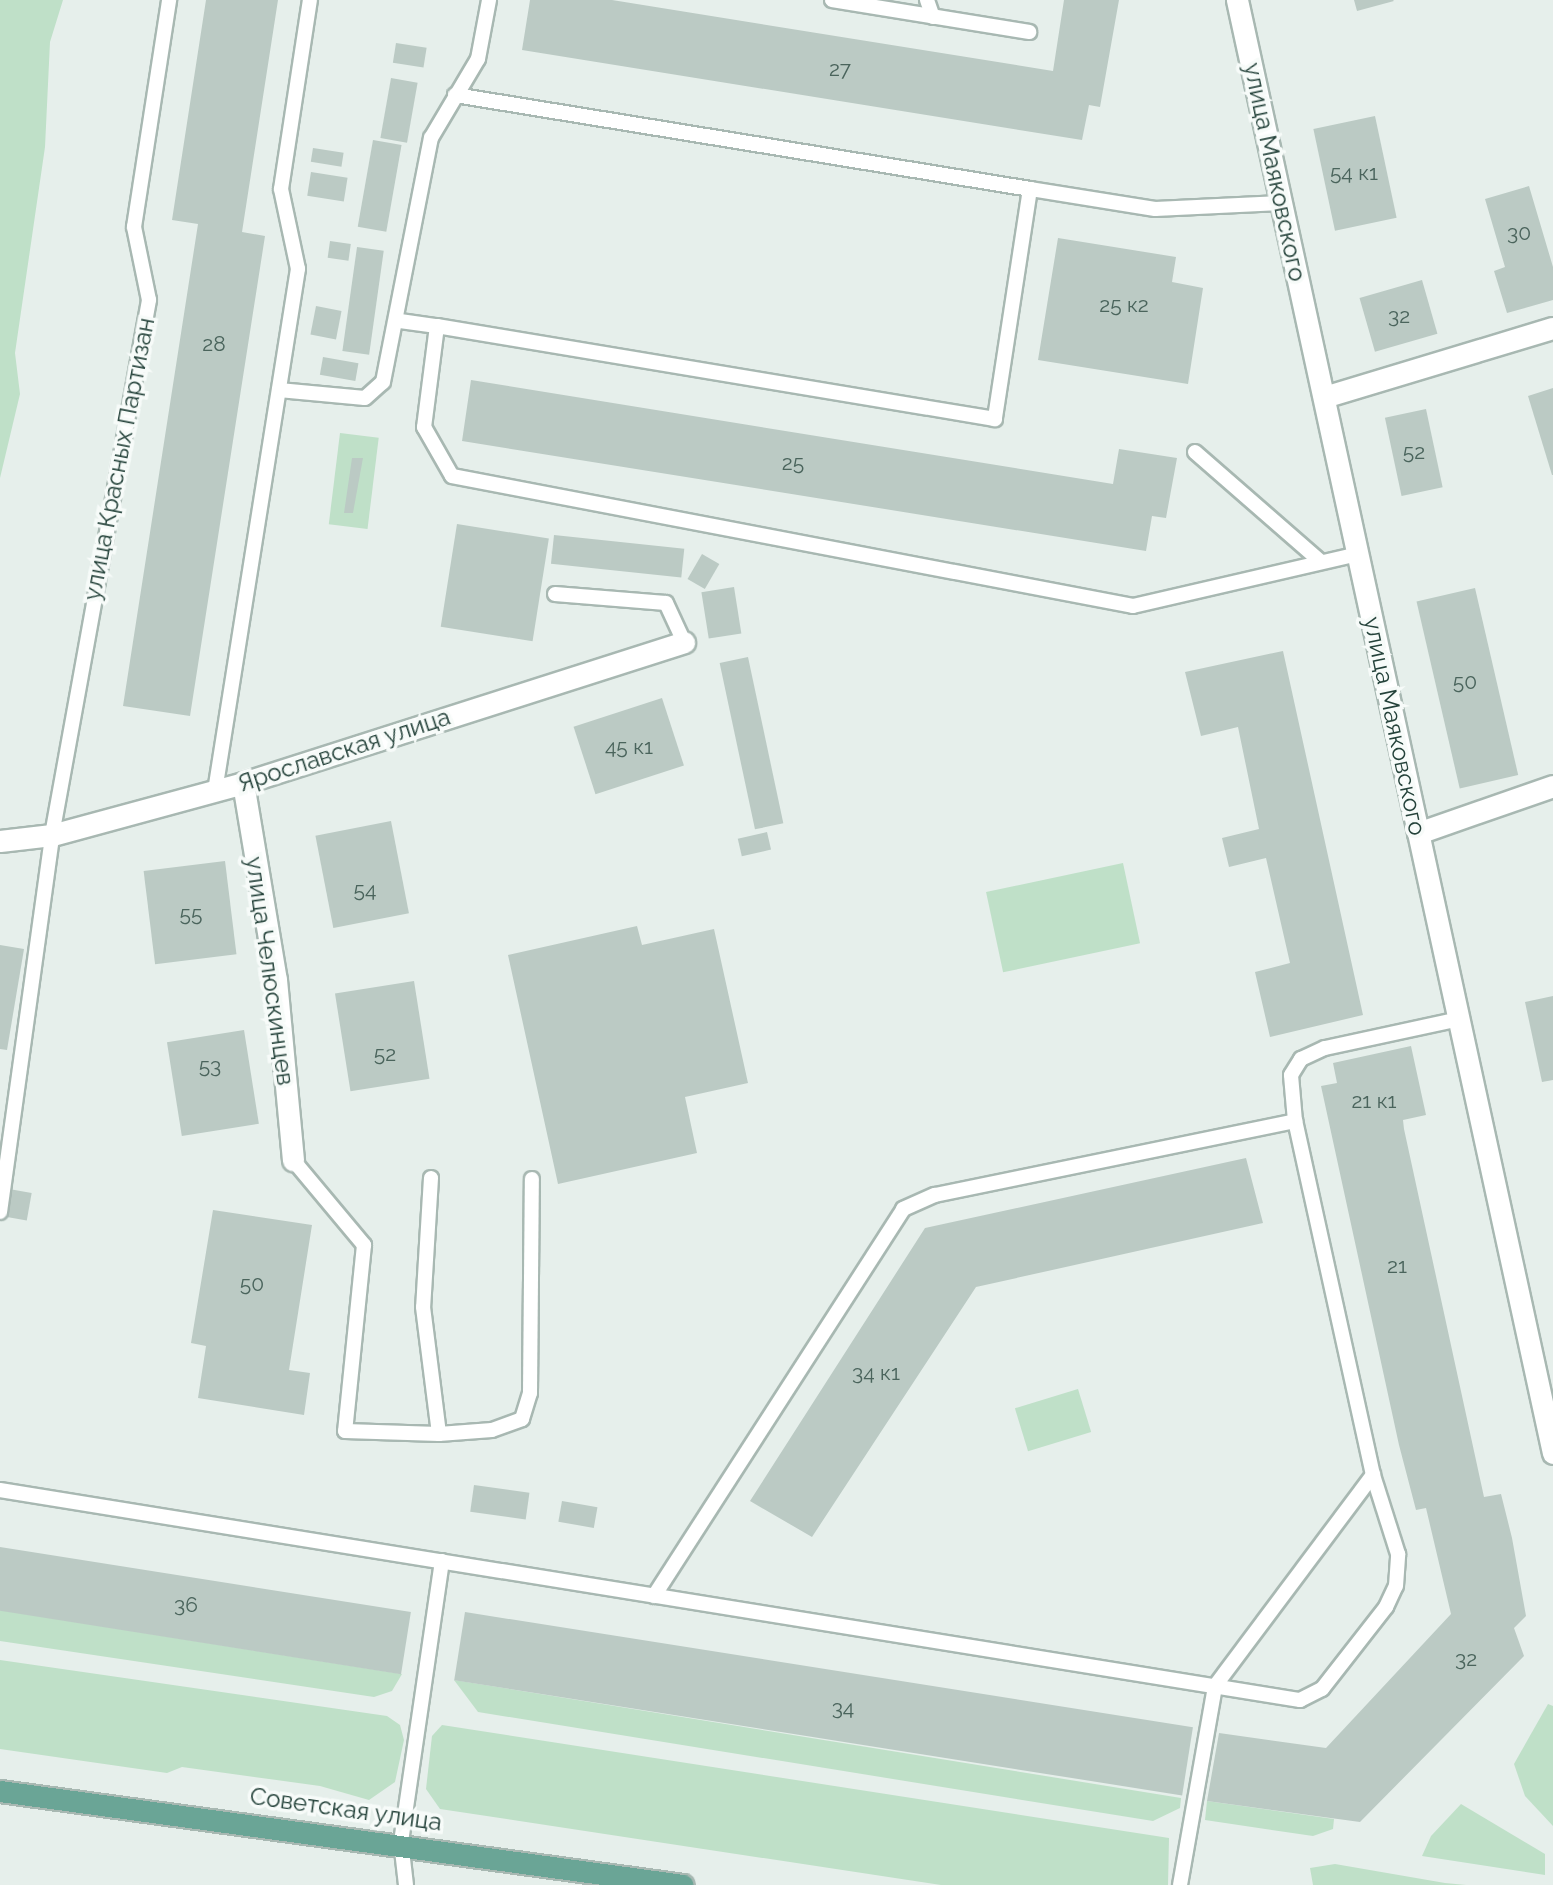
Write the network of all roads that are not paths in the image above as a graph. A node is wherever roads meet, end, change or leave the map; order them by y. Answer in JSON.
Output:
{"nodes":[{"id":1,"x":169,"y":0,"type":"edge"},
{"id":2,"x":310,"y":0,"type":"edge"},
{"id":3,"x":489,"y":0,"type":"edge"},
{"id":4,"x":832,"y":0,"type":"edge"},
{"id":5,"x":927,"y":0,"type":"edge"},
{"id":6,"x":1237,"y":0,"type":"edge"},
{"id":7,"x":933,"y":17,"type":"junction"},
{"id":8,"x":1029,"y":32,"type":"dead end"},
{"id":9,"x":455,"y":95,"type":"junction"},
{"id":10,"x":1030,"y":189,"type":"junction"},
{"id":11,"x":1281,"y":203,"type":"junction"},
{"id":12,"x":400,"y":321,"type":"junction"},
{"id":13,"x":437,"y":326,"type":"junction"},
{"id":14,"x":1553,"y":328,"type":"edge"},
{"id":15,"x":279,"y":390,"type":"junction"},
{"id":16,"x":1324,"y":397,"type":"junction"},
{"id":17,"x":1195,"y":452,"type":"dead end"},
{"id":18,"x":1358,"y":554,"type":"junction"},
{"id":19,"x":1321,"y":562,"type":"junction"},
{"id":20,"x":555,"y":594,"type":"dead end"},
{"id":21,"x":684,"y":642,"type":"joint"},
{"id":22,"x":243,"y":783,"type":"junction"},
{"id":23,"x":1553,"y":786,"type":"edge"},
{"id":24,"x":215,"y":791,"type":"junction"},
{"id":25,"x":1418,"y":833,"type":"junction"},
{"id":26,"x":52,"y":835,"type":"junction"},
{"id":27,"x":0,"y":841,"type":"edge"},
{"id":28,"x":1459,"y":1019,"type":"junction"},
{"id":29,"x":1294,"y":1121,"type":"junction"},
{"id":30,"x":293,"y":1160,"type":"joint"},
{"id":31,"x":431,"y":1178,"type":"dead end"},
{"id":32,"x":533,"y":1179,"type":"dead end"},
{"id":33,"x":0,"y":1212,"type":"edge"},
{"id":34,"x":1549,"y":1416,"type":"edge"},
{"id":35,"x":439,"y":1434,"type":"junction"},
{"id":36,"x":1553,"y":1453,"type":"edge"},
{"id":37,"x":1373,"y":1475,"type":"junction"},
{"id":38,"x":0,"y":1490,"type":"edge"},
{"id":39,"x":442,"y":1562,"type":"junction"},
{"id":40,"x":654,"y":1596,"type":"junction"},
{"id":41,"x":1215,"y":1686,"type":"junction"},
{"id":42,"x":0,"y":1791,"type":"edge"},
{"id":43,"x":401,"y":1842,"type":"junction"},
{"id":44,"x":406,"y":1885,"type":"edge"},
{"id":45,"x":683,"y":1885,"type":"edge"},
{"id":46,"x":1180,"y":1885,"type":"edge"}],
"edges":[{"from":1,"to":26,"type":"lane","name":"улица Красных Партизан"},
{"from":2,"to":15,"type":"lane"},
{"from":3,"to":9,"type":"lane"},
{"from":4,"to":7,"type":"lane"},
{"from":5,"to":7,"type":"lane"},
{"from":6,"to":11,"type":"street","name":"улица Маяковского"},
{"from":7,"to":8,"type":"lane"},
{"from":9,"to":10,"type":"lane"},
{"from":9,"to":12,"type":"lane"},
{"from":10,"to":11,"type":"lane"},
{"from":10,"to":13,"type":"lane"},
{"from":11,"to":16,"type":"street","name":"улица Маяковского"},
{"from":12,"to":13,"type":"lane"},
{"from":12,"to":15,"type":"lane"},
{"from":13,"to":19,"type":"lane"},
{"from":14,"to":16,"type":"street"},
{"from":15,"to":24,"type":"lane"},
{"from":16,"to":18,"type":"street","name":"улица Маяковского"},
{"from":17,"to":19,"type":"lane"},
{"from":18,"to":19,"type":"lane"},
{"from":18,"to":25,"type":"street","name":"улица Маяковского"},
{"from":20,"to":21,"type":"lane"},
{"from":21,"to":22,"type":"street","name":"Ярославская улица"},
{"from":22,"to":24,"type":"street","name":"Ярославская улица"},
{"from":22,"to":30,"type":"street","name":"улица Челюскинцев"},
{"from":23,"to":25,"type":"street"},
{"from":24,"to":26,"type":"street","name":"Ярославская улица"},
{"from":25,"to":28,"type":"street","name":"улица Маяковского"},
{"from":26,"to":27,"type":"street","name":"Ярославская улица"},
{"from":26,"to":33,"type":"lane","name":"улица Красных Партизан"},
{"from":28,"to":29,"type":"lane"},
{"from":28,"to":34,"type":"street","name":"улица Маяковского"},
{"from":29,"to":37,"type":"lane"},
{"from":29,"to":40,"type":"lane"},
{"from":30,"to":35,"type":"lane"},
{"from":31,"to":35,"type":"lane"},
{"from":32,"to":35,"type":"lane"},
{"from":34,"to":36,"type":"street","name":"улица Маяковского"},
{"from":37,"to":41,"type":"lane"},
{"from":37,"to":41,"type":"lane"},
{"from":38,"to":39,"type":"lane"},
{"from":39,"to":40,"type":"lane"},
{"from":39,"to":43,"type":"lane"},
{"from":40,"to":41,"type":"lane"},
{"from":41,"to":46,"type":"lane"},
{"from":42,"to":43,"type":"main road","name":"Советская улица"},
{"from":43,"to":44,"type":"lane"},
{"from":43,"to":45,"type":"main road","name":"Советская улица"}]}
